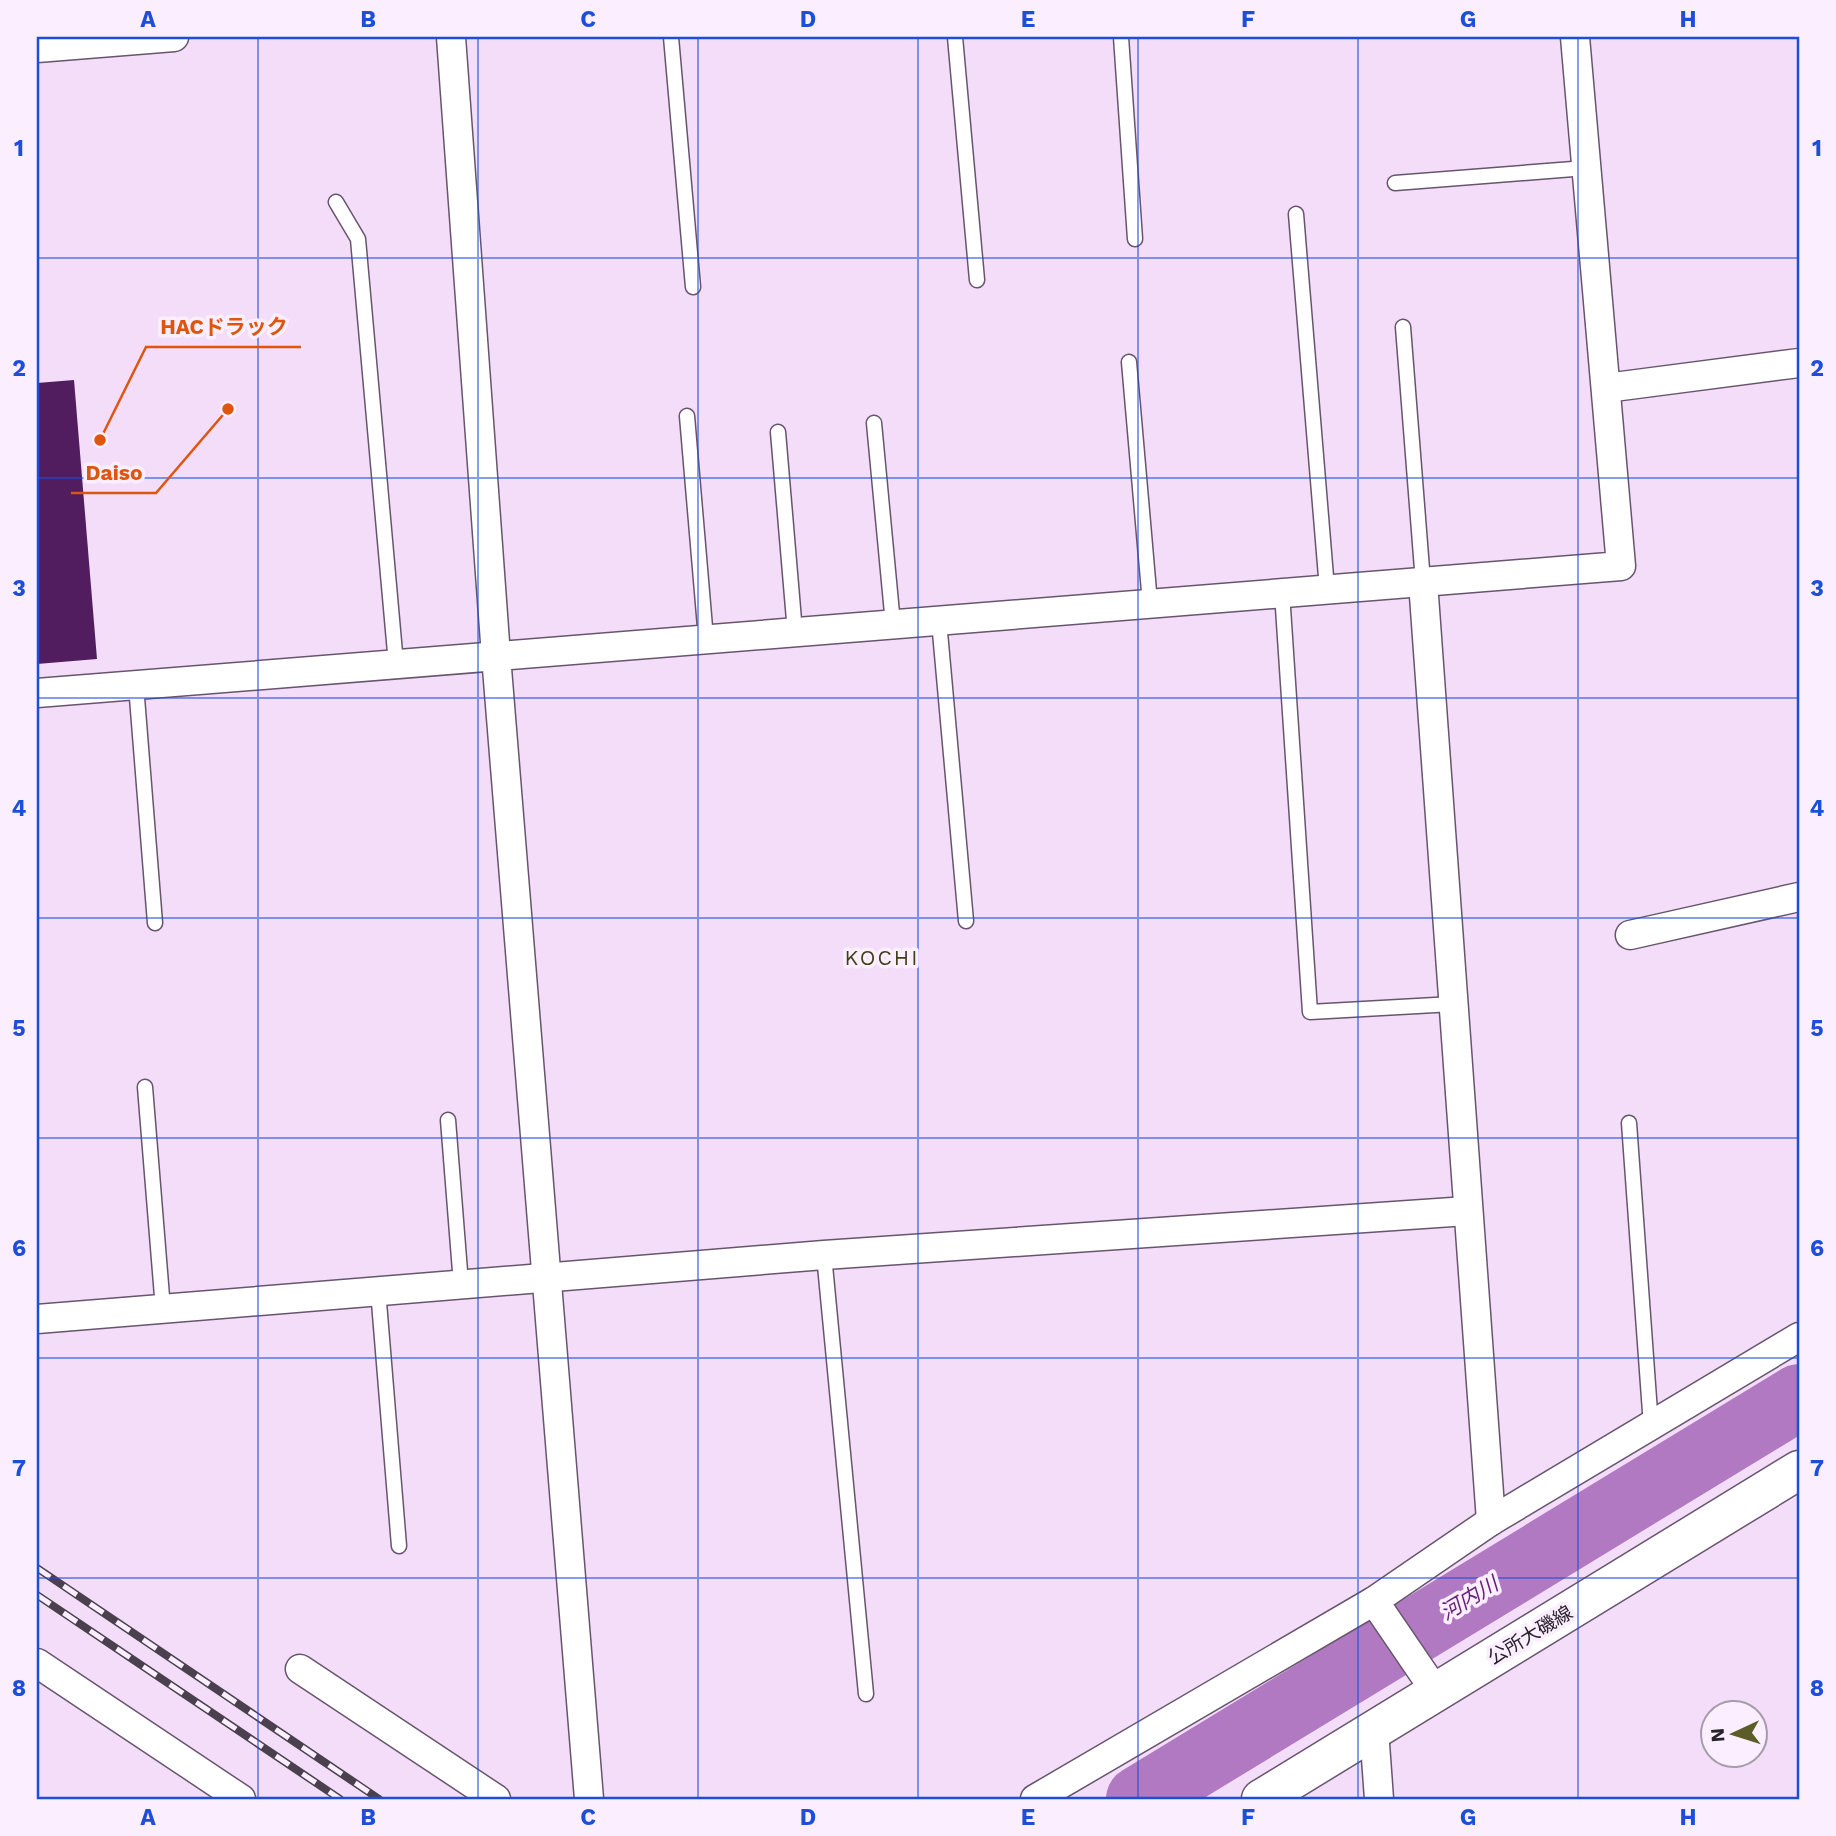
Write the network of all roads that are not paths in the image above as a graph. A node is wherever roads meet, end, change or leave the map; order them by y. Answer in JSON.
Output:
{"nodes":[{"id":1,"x":174,"y":37,"type":"edge"},
{"id":2,"x":451,"y":37,"type":"edge"},
{"id":3,"x":670,"y":37,"type":"edge"},
{"id":4,"x":955,"y":37,"type":"edge"},
{"id":5,"x":1121,"y":37,"type":"edge"},
{"id":6,"x":1575,"y":37,"type":"edge"},
{"id":7,"x":37,"y":48,"type":"edge"},
{"id":8,"x":1586,"y":168,"type":"junction"},
{"id":9,"x":1395,"y":183,"type":"dead end"},
{"id":10,"x":336,"y":202,"type":"dead end"},
{"id":11,"x":1296,"y":214,"type":"dead end"},
{"id":12,"x":1135,"y":239,"type":"dead end"},
{"id":13,"x":977,"y":280,"type":"dead end"},
{"id":14,"x":693,"y":287,"type":"dead end"},
{"id":15,"x":1404,"y":327,"type":"dead end"},
{"id":16,"x":1129,"y":362,"type":"dead end"},
{"id":17,"x":1799,"y":363,"type":"edge"},
{"id":18,"x":1606,"y":388,"type":"junction"},
{"id":19,"x":687,"y":416,"type":"dead end"},
{"id":20,"x":874,"y":423,"type":"dead end"},
{"id":21,"x":778,"y":432,"type":"dead end"},
{"id":22,"x":1423,"y":582,"type":"junction"},
{"id":23,"x":1326,"y":590,"type":"junction"},
{"id":24,"x":1282,"y":593,"type":"junction"},
{"id":25,"x":1150,"y":603,"type":"junction"},
{"id":26,"x":939,"y":621,"type":"junction"},
{"id":27,"x":893,"y":624,"type":"junction"},
{"id":28,"x":795,"y":632,"type":"junction"},
{"id":29,"x":706,"y":639,"type":"junction"},
{"id":30,"x":496,"y":656,"type":"junction"},
{"id":31,"x":396,"y":664,"type":"junction"},
{"id":32,"x":136,"y":685,"type":"junction"},
{"id":33,"x":37,"y":693,"type":"edge"},
{"id":34,"x":1799,"y":897,"type":"edge"},
{"id":35,"x":967,"y":921,"type":"dead end"},
{"id":36,"x":155,"y":923,"type":"dead end"},
{"id":37,"x":1630,"y":935,"type":"dead end"},
{"id":38,"x":1453,"y":1004,"type":"junction"},
{"id":39,"x":145,"y":1087,"type":"dead end"},
{"id":40,"x":447,"y":1120,"type":"dead end"},
{"id":41,"x":1629,"y":1123,"type":"dead end"},
{"id":42,"x":1467,"y":1211,"type":"junction"},
{"id":43,"x":824,"y":1255,"type":"junction"},
{"id":44,"x":545,"y":1277,"type":"junction"},
{"id":45,"x":461,"y":1284,"type":"junction"},
{"id":46,"x":378,"y":1290,"type":"junction"},
{"id":47,"x":163,"y":1308,"type":"junction"},
{"id":48,"x":37,"y":1319,"type":"edge"},
{"id":49,"x":1799,"y":1337,"type":"edge"},
{"id":50,"x":1651,"y":1426,"type":"junction"},
{"id":51,"x":1799,"y":1470,"type":"edge"},
{"id":52,"x":1491,"y":1521,"type":"junction"},
{"id":53,"x":399,"y":1546,"type":"dead end"},
{"id":54,"x":1374,"y":1601,"type":"junction"},
{"id":55,"x":37,"y":1663,"type":"edge"},
{"id":56,"x":300,"y":1669,"type":"dead end"},
{"id":57,"x":1428,"y":1681,"type":"junction"},
{"id":58,"x":866,"y":1694,"type":"dead end"},
{"id":59,"x":1374,"y":1730,"type":"junction"},
{"id":60,"x":241,"y":1799,"type":"edge"},
{"id":61,"x":496,"y":1799,"type":"edge"},
{"id":62,"x":589,"y":1799,"type":"edge"},
{"id":63,"x":1035,"y":1799,"type":"edge"},
{"id":64,"x":1261,"y":1799,"type":"edge"},
{"id":65,"x":1379,"y":1799,"type":"edge"}],
"edges":[{"from":1,"to":7,"type":"street"},
{"from":2,"to":30,"type":"street"},
{"from":3,"to":14,"type":"lane"},
{"from":4,"to":13,"type":"lane"},
{"from":5,"to":12,"type":"lane"},
{"from":6,"to":8,"type":"street"},
{"from":8,"to":9,"type":"lane"},
{"from":8,"to":18,"type":"street"},
{"from":10,"to":31,"type":"lane"},
{"from":11,"to":23,"type":"lane"},
{"from":15,"to":22,"type":"lane"},
{"from":16,"to":25,"type":"lane"},
{"from":17,"to":18,"type":"street"},
{"from":18,"to":22,"type":"street"},
{"from":19,"to":29,"type":"lane"},
{"from":20,"to":27,"type":"lane"},
{"from":21,"to":28,"type":"lane"},
{"from":22,"to":23,"type":"street"},
{"from":22,"to":38,"type":"street"},
{"from":23,"to":24,"type":"street"},
{"from":24,"to":25,"type":"street"},
{"from":24,"to":38,"type":"lane"},
{"from":25,"to":26,"type":"street"},
{"from":26,"to":27,"type":"street"},
{"from":26,"to":35,"type":"lane"},
{"from":27,"to":28,"type":"street"},
{"from":28,"to":29,"type":"street"},
{"from":29,"to":30,"type":"street"},
{"from":30,"to":31,"type":"street"},
{"from":30,"to":44,"type":"street"},
{"from":31,"to":32,"type":"street"},
{"from":32,"to":33,"type":"street"},
{"from":32,"to":36,"type":"lane"},
{"from":34,"to":37,"type":"street"},
{"from":38,"to":42,"type":"street"},
{"from":39,"to":47,"type":"lane"},
{"from":40,"to":45,"type":"lane"},
{"from":41,"to":50,"type":"lane"},
{"from":42,"to":43,"type":"street"},
{"from":42,"to":52,"type":"street"},
{"from":43,"to":44,"type":"street"},
{"from":43,"to":58,"type":"lane"},
{"from":44,"to":45,"type":"street"},
{"from":44,"to":62,"type":"street"},
{"from":45,"to":46,"type":"street"},
{"from":46,"to":47,"type":"street"},
{"from":46,"to":53,"type":"lane"},
{"from":47,"to":48,"type":"street"},
{"from":49,"to":50,"type":"street"},
{"from":50,"to":52,"type":"street"},
{"from":51,"to":57,"type":"main road","name":"公所大磯線"},
{"from":52,"to":54,"type":"street"},
{"from":54,"to":57,"type":"street"},
{"from":54,"to":63,"type":"street"},
{"from":55,"to":60,"type":"street"},
{"from":56,"to":61,"type":"street"},
{"from":57,"to":59,"type":"main road","name":"公所大磯線"},
{"from":59,"to":64,"type":"main road","name":"公所大磯線"},
{"from":59,"to":65,"type":"street"}]}
